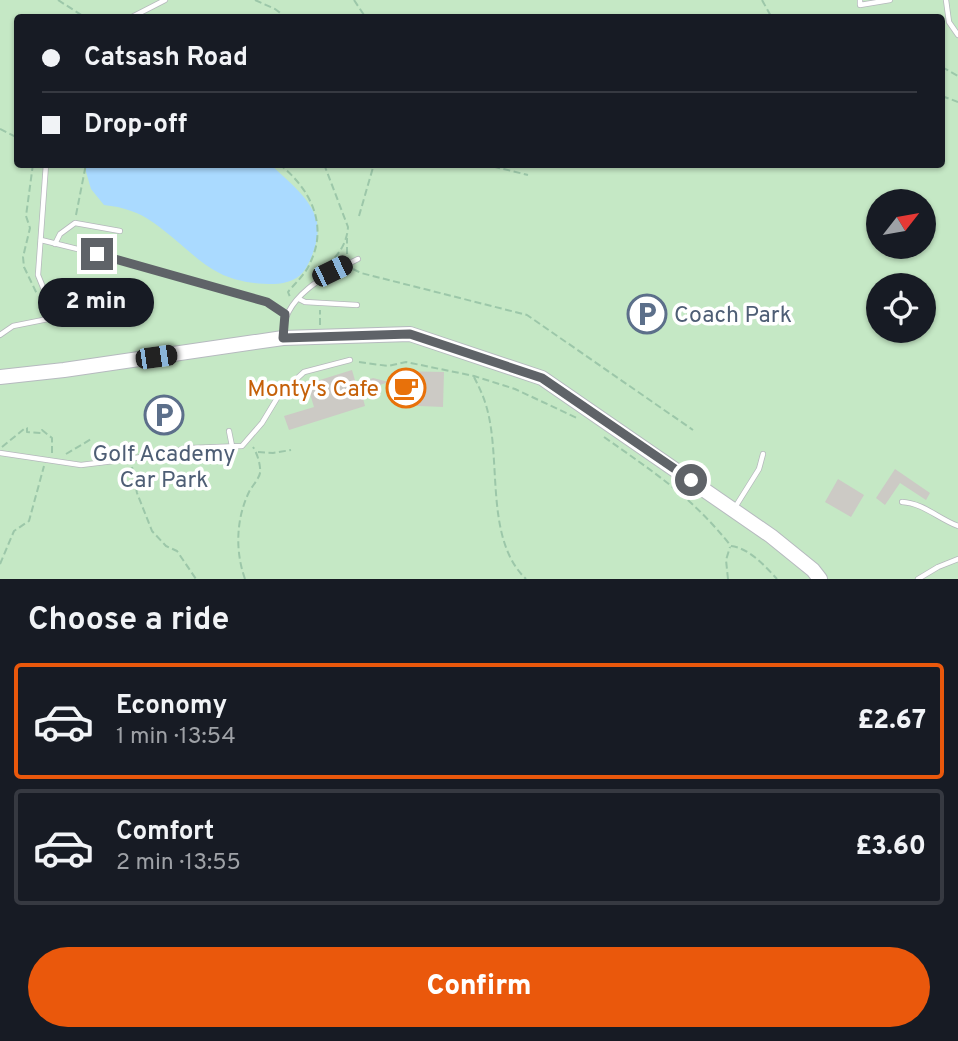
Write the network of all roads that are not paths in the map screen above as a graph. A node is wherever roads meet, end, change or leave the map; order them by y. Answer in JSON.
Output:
{"nodes":[{"id":1,"x":165,"y":0,"type":"edge"},
{"id":2,"x":860,"y":0,"type":"edge"},
{"id":3,"x":890,"y":0,"type":"edge"},
{"id":4,"x":946,"y":0,"type":"edge"},
{"id":5,"x":138,"y":14,"type":"edge"},
{"id":6,"x":958,"y":35,"type":"edge"},
{"id":7,"x":47,"y":168,"type":"edge"},
{"id":8,"x":120,"y":231,"type":"dead end"},
{"id":9,"x":41,"y":240,"type":"junction"},
{"id":10,"x":55,"y":244,"type":"junction"},
{"id":11,"x":358,"y":259,"type":"dead end"},
{"id":12,"x":299,"y":299,"type":"junction"},
{"id":13,"x":357,"y":305,"type":"dead end"},
{"id":14,"x":88,"y":311,"type":"dead end"},
{"id":15,"x":285,"y":314,"type":"junction"},
{"id":16,"x":55,"y":317,"type":"junction"},
{"id":17,"x":0,"y":334,"type":"edge"},
{"id":18,"x":283,"y":338,"type":"junction"},
{"id":19,"x":350,"y":360,"type":"road end"},
{"id":20,"x":0,"y":377,"type":"edge"},
{"id":21,"x":264,"y":387,"type":"dead end"},
{"id":22,"x":287,"y":388,"type":"junction"},
{"id":23,"x":229,"y":431,"type":"dead end"},
{"id":24,"x":130,"y":445,"type":"dead end"},
{"id":25,"x":232,"y":446,"type":"junction"},
{"id":26,"x":0,"y":451,"type":"edge"},
{"id":27,"x":763,"y":454,"type":"dead end"},
{"id":28,"x":130,"y":459,"type":"junction"},
{"id":29,"x":902,"y":502,"type":"dead end"},
{"id":30,"x":733,"y":509,"type":"junction"},
{"id":31,"x":958,"y":526,"type":"edge"},
{"id":32,"x":958,"y":559,"type":"edge"},
{"id":33,"x":820,"y":579,"type":"edge"},
{"id":34,"x":918,"y":579,"type":"edge"}],
"edges":[{"from":1,"to":5,"type":"lane"},
{"from":2,"to":3,"type":"lane"},
{"from":4,"to":6,"type":"lane"},
{"from":7,"to":9,"type":"lane"},
{"from":8,"to":10,"type":"lane"},
{"from":9,"to":10,"type":"lane"},
{"from":9,"to":16,"type":"lane"},
{"from":10,"to":15,"type":"lane"},
{"from":11,"to":12,"type":"lane"},
{"from":12,"to":13,"type":"lane"},
{"from":12,"to":15,"type":"lane"},
{"from":14,"to":16,"type":"lane"},
{"from":15,"to":18,"type":"lane"},
{"from":16,"to":17,"type":"lane"},
{"from":18,"to":20,"type":"street"},
{"from":18,"to":30,"type":"street"},
{"from":19,"to":22,"type":"lane"},
{"from":21,"to":22,"type":"lane"},
{"from":22,"to":25,"type":"lane"},
{"from":23,"to":25,"type":"lane"},
{"from":24,"to":28,"type":"lane"},
{"from":25,"to":28,"type":"lane"},
{"from":26,"to":28,"type":"lane"},
{"from":27,"to":30,"type":"lane"},
{"from":29,"to":31,"type":"lane"},
{"from":30,"to":33,"type":"street"},
{"from":32,"to":34,"type":"lane"}]}
